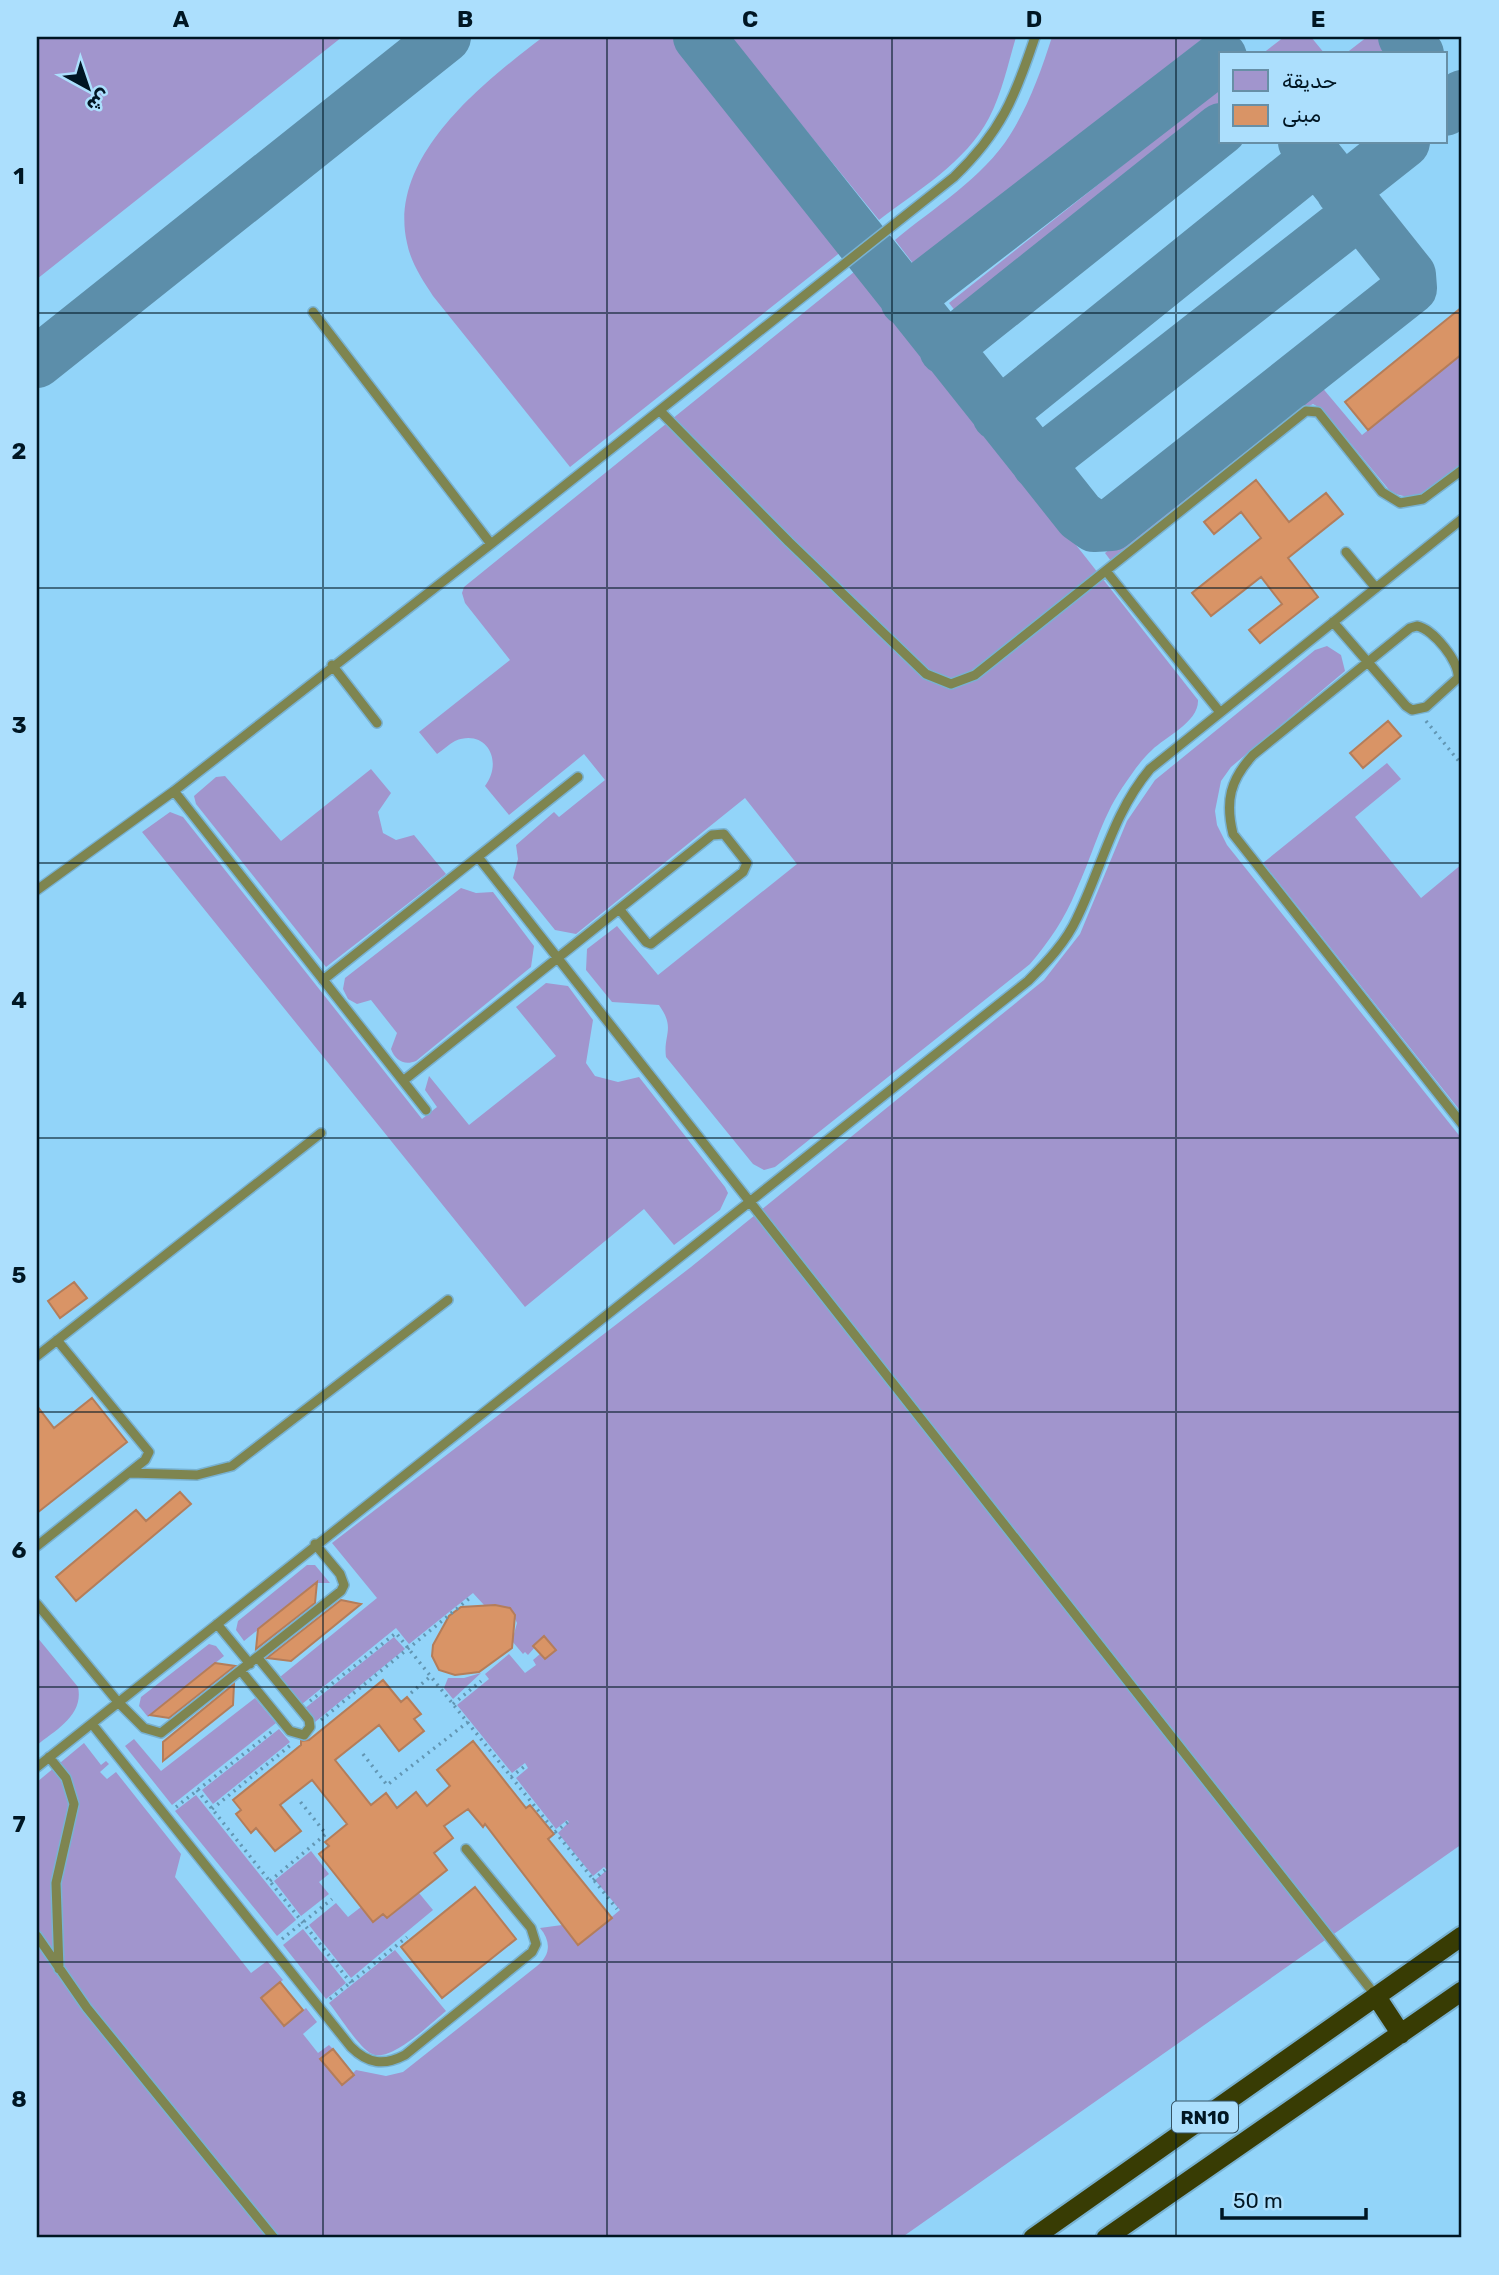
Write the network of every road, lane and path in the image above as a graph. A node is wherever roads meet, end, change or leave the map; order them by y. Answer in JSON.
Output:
{"nodes":[{"id":1,"x":1035,"y":37,"type":"edge"},
{"id":2,"x":313,"y":312,"type":"dead end"},
{"id":3,"x":660,"y":411,"type":"junction"},
{"id":4,"x":1462,"y":470,"type":"edge"},
{"id":5,"x":1462,"y":519,"type":"edge"},
{"id":6,"x":491,"y":544,"type":"junction"},
{"id":7,"x":1346,"y":552,"type":"dead end"},
{"id":8,"x":1106,"y":571,"type":"junction"},
{"id":9,"x":1376,"y":588,"type":"junction"},
{"id":10,"x":1333,"y":622,"type":"junction"},
{"id":11,"x":1368,"y":662,"type":"junction"},
{"id":12,"x":332,"y":665,"type":"junction"},
{"id":13,"x":1219,"y":711,"type":"junction"},
{"id":14,"x":1418,"y":711,"type":"junction"},
{"id":15,"x":377,"y":723,"type":"dead end"},
{"id":16,"x":1462,"y":765,"type":"edge"},
{"id":17,"x":578,"y":777,"type":"dead end"},
{"id":18,"x":174,"y":791,"type":"junction"},
{"id":19,"x":478,"y":857,"type":"junction"},
{"id":20,"x":37,"y":890,"type":"edge"},
{"id":21,"x":620,"y":910,"type":"junction"},
{"id":22,"x":559,"y":959,"type":"junction"},
{"id":23,"x":323,"y":980,"type":"junction"},
{"id":24,"x":403,"y":1081,"type":"junction"},
{"id":25,"x":426,"y":1111,"type":"dead end"},
{"id":26,"x":1462,"y":1124,"type":"edge"},
{"id":27,"x":321,"y":1133,"type":"dead end"},
{"id":28,"x":750,"y":1201,"type":"junction"},
{"id":29,"x":448,"y":1300,"type":"dead end"},
{"id":30,"x":57,"y":1340,"type":"junction"},
{"id":31,"x":37,"y":1356,"type":"edge"},
{"id":32,"x":130,"y":1473,"type":"junction"},
{"id":33,"x":315,"y":1544,"type":"junction"},
{"id":34,"x":37,"y":1546,"type":"edge"},
{"id":35,"x":471,"y":1597,"type":"dead end"},
{"id":36,"x":37,"y":1604,"type":"edge"},
{"id":37,"x":217,"y":1624,"type":"junction"},
{"id":38,"x":409,"y":1649,"type":"junction"},
{"id":39,"x":254,"y":1661,"type":"junction"},
{"id":40,"x":241,"y":1671,"type":"junction"},
{"id":41,"x":430,"y":1676,"type":"junction"},
{"id":42,"x":481,"y":1681,"type":"dead end"},
{"id":43,"x":411,"y":1692,"type":"dead end"},
{"id":44,"x":118,"y":1702,"type":"junction"},
{"id":45,"x":453,"y":1704,"type":"junction"},
{"id":46,"x":300,"y":1709,"type":"junction"},
{"id":47,"x":284,"y":1722,"type":"junction"},
{"id":48,"x":468,"y":1722,"type":"junction"},
{"id":49,"x":92,"y":1724,"type":"junction"},
{"id":50,"x":306,"y":1733,"type":"junction"},
{"id":51,"x":363,"y":1754,"type":"dead end"},
{"id":52,"x":50,"y":1757,"type":"junction"},
{"id":53,"x":525,"y":1766,"type":"dead end"},
{"id":54,"x":37,"y":1767,"type":"edge"},
{"id":55,"x":511,"y":1777,"type":"junction"},
{"id":56,"x":197,"y":1790,"type":"junction"},
{"id":57,"x":299,"y":1800,"type":"dead end"},
{"id":58,"x":212,"y":1809,"type":"junction"},
{"id":59,"x":167,"y":1814,"type":"junction"},
{"id":60,"x":568,"y":1822,"type":"dead end"},
{"id":61,"x":555,"y":1832,"type":"junction"},
{"id":62,"x":466,"y":1849,"type":"dead end"},
{"id":63,"x":605,"y":1870,"type":"dead end"},
{"id":64,"x":593,"y":1880,"type":"junction"},
{"id":65,"x":270,"y":1881,"type":"junction"},
{"id":66,"x":332,"y":1899,"type":"dead end"},
{"id":67,"x":617,"y":1909,"type":"dead end"},
{"id":68,"x":303,"y":1923,"type":"junction"},
{"id":69,"x":37,"y":1936,"type":"edge"},
{"id":70,"x":407,"y":1937,"type":"dead end"},
{"id":71,"x":1462,"y":1937,"type":"edge"},
{"id":72,"x":272,"y":1947,"type":"junction"},
{"id":73,"x":59,"y":1971,"type":"junction"},
{"id":74,"x":351,"y":1983,"type":"junction"},
{"id":75,"x":1462,"y":1991,"type":"edge"},
{"id":76,"x":1376,"y":1996,"type":"junction"},
{"id":77,"x":320,"y":2008,"type":"junction"},
{"id":78,"x":1401,"y":2034,"type":"junction"},
{"id":79,"x":274,"y":2238,"type":"edge"},
{"id":80,"x":1033,"y":2238,"type":"edge"},
{"id":81,"x":1106,"y":2238,"type":"edge"}],
"edges":[{"from":1,"to":3,"type":"lane"},
{"from":2,"to":6,"type":"lane"},
{"from":3,"to":6,"type":"lane"},
{"from":3,"to":8,"type":"lane"},
{"from":4,"to":8,"type":"lane"},
{"from":5,"to":9,"type":"lane"},
{"from":6,"to":12,"type":"lane"},
{"from":7,"to":9,"type":"lane"},
{"from":8,"to":13,"type":"lane"},
{"from":9,"to":10,"type":"lane"},
{"from":10,"to":11,"type":"lane"},
{"from":10,"to":13,"type":"lane"},
{"from":11,"to":14,"type":"lane"},
{"from":11,"to":14,"type":"lane"},
{"from":11,"to":26,"type":"lane"},
{"from":12,"to":15,"type":"lane"},
{"from":12,"to":18,"type":"lane"},
{"from":13,"to":28,"type":"lane"},
{"from":14,"to":16,"type":"path"},
{"from":17,"to":19,"type":"lane"},
{"from":18,"to":20,"type":"lane"},
{"from":18,"to":23,"type":"lane"},
{"from":19,"to":22,"type":"lane"},
{"from":19,"to":23,"type":"lane"},
{"from":21,"to":21,"type":"lane"},
{"from":21,"to":22,"type":"lane"},
{"from":22,"to":24,"type":"lane"},
{"from":22,"to":28,"type":"lane"},
{"from":23,"to":24,"type":"lane"},
{"from":24,"to":25,"type":"lane"},
{"from":27,"to":30,"type":"lane"},
{"from":28,"to":33,"type":"lane"},
{"from":28,"to":76,"type":"lane"},
{"from":29,"to":32,"type":"lane"},
{"from":30,"to":31,"type":"lane"},
{"from":30,"to":32,"type":"lane"},
{"from":32,"to":34,"type":"lane"},
{"from":33,"to":37,"type":"lane"},
{"from":33,"to":39,"type":"lane"},
{"from":35,"to":38,"type":"path"},
{"from":36,"to":44,"type":"lane"},
{"from":37,"to":39,"type":"lane"},
{"from":37,"to":44,"type":"lane"},
{"from":38,"to":41,"type":"path"},
{"from":38,"to":46,"type":"path"},
{"from":38,"to":50,"type":"path"},
{"from":39,"to":40,"type":"lane"},
{"from":39,"to":46,"type":"lane"},
{"from":40,"to":44,"type":"lane"},
{"from":40,"to":47,"type":"lane"},
{"from":41,"to":43,"type":"path"},
{"from":41,"to":45,"type":"path"},
{"from":42,"to":45,"type":"path"},
{"from":44,"to":49,"type":"lane"},
{"from":45,"to":48,"type":"path"},
{"from":46,"to":50,"type":"lane"},
{"from":47,"to":50,"type":"lane"},
{"from":47,"to":56,"type":"path"},
{"from":48,"to":51,"type":"path"},
{"from":48,"to":55,"type":"path"},
{"from":49,"to":52,"type":"lane"},
{"from":49,"to":59,"type":"lane"},
{"from":50,"to":58,"type":"path"},
{"from":52,"to":54,"type":"lane"},
{"from":52,"to":73,"type":"lane"},
{"from":53,"to":55,"type":"path"},
{"from":55,"to":61,"type":"path"},
{"from":56,"to":58,"type":"path"},
{"from":56,"to":59,"type":"path"},
{"from":57,"to":65,"type":"path"},
{"from":58,"to":65,"type":"path"},
{"from":59,"to":72,"type":"lane"},
{"from":60,"to":61,"type":"path"},
{"from":61,"to":64,"type":"path"},
{"from":62,"to":77,"type":"lane"},
{"from":63,"to":64,"type":"path"},
{"from":64,"to":67,"type":"path"},
{"from":65,"to":68,"type":"path"},
{"from":66,"to":68,"type":"path"},
{"from":68,"to":72,"type":"path"},
{"from":68,"to":74,"type":"path"},
{"from":69,"to":73,"type":"lane"},
{"from":70,"to":74,"type":"path"},
{"from":71,"to":76,"type":"highway","number":"RN10"},
{"from":72,"to":77,"type":"lane"},
{"from":73,"to":79,"type":"lane"},
{"from":74,"to":77,"type":"path"},
{"from":75,"to":78,"type":"highway","number":"RN10"},
{"from":76,"to":78,"type":"highway"},
{"from":76,"to":80,"type":"highway","number":"RN10"},
{"from":78,"to":81,"type":"highway","number":"RN10"}]}
